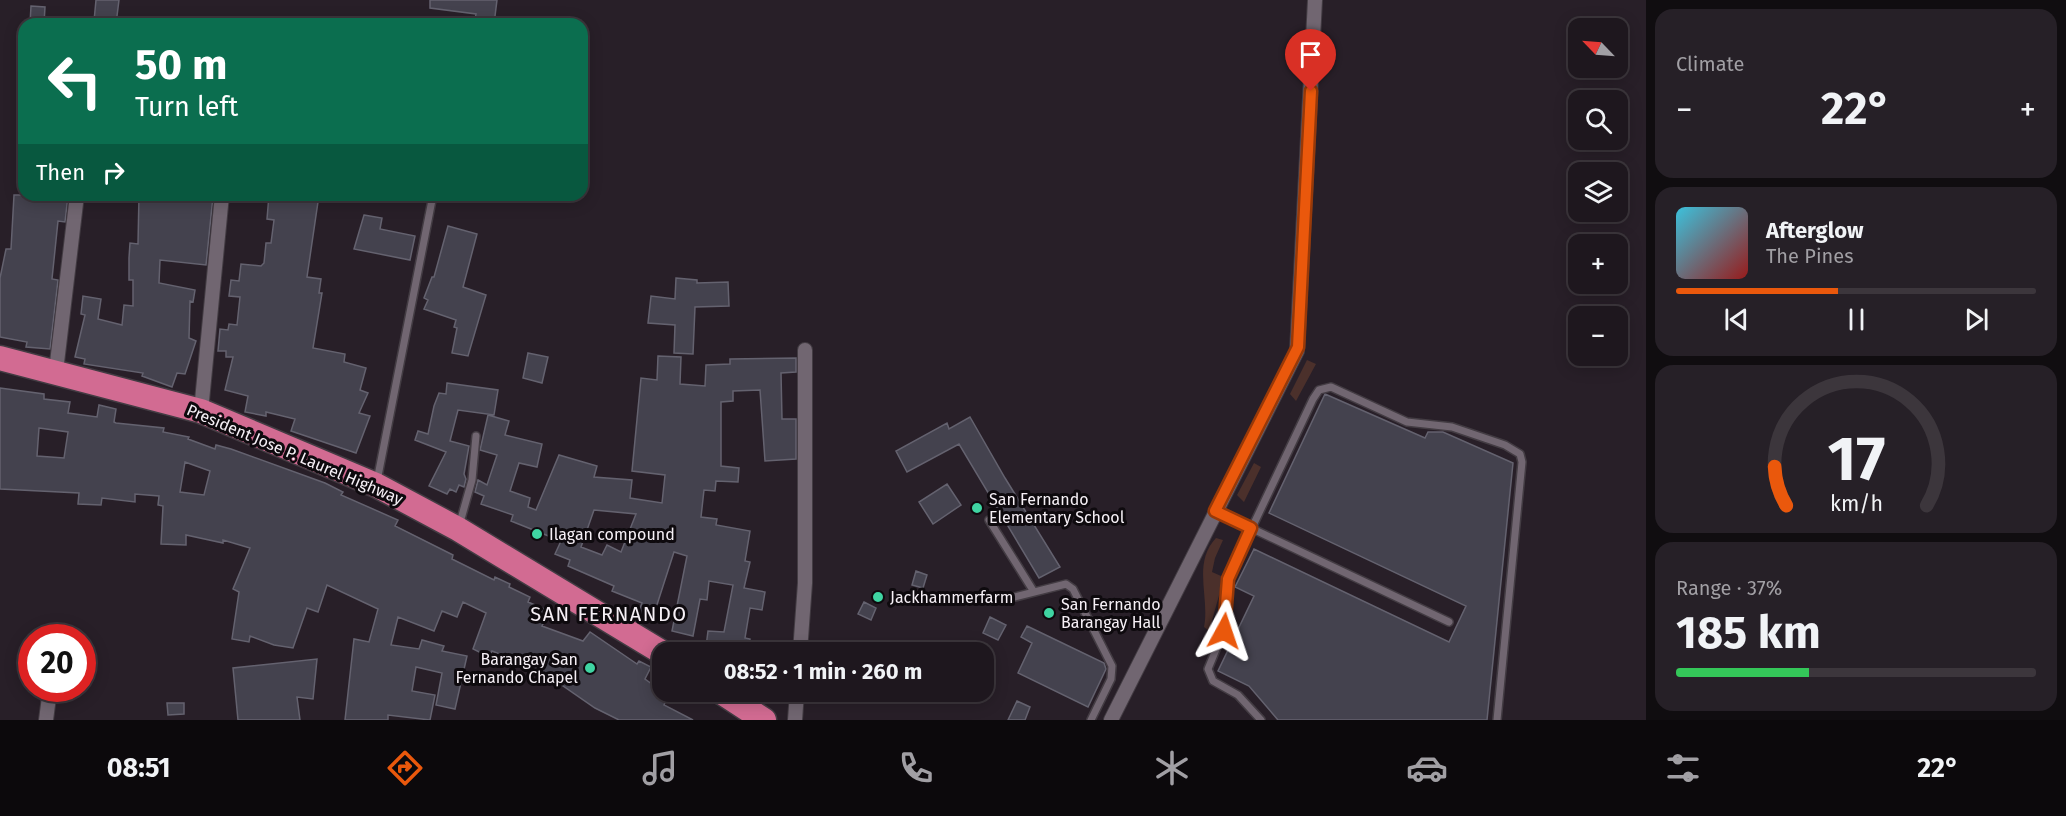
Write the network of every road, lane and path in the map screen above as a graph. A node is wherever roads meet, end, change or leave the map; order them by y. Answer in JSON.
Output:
{"nodes":[{"id":1,"x":1315,"y":0,"type":"edge"},
{"id":2,"x":76,"y":201,"type":"edge"},
{"id":3,"x":221,"y":201,"type":"edge"},
{"id":4,"x":432,"y":201,"type":"edge"},
{"id":5,"x":805,"y":350,"type":"dead end"},
{"id":6,"x":0,"y":358,"type":"edge"},
{"id":7,"x":56,"y":371,"type":"junction"},
{"id":8,"x":201,"y":411,"type":"junction"},
{"id":9,"x":476,"y":436,"type":"dead end"},
{"id":10,"x":376,"y":485,"type":"junction"},
{"id":11,"x":1215,"y":511,"type":"junction"},
{"id":12,"x":989,"y":520,"type":"dead end"},
{"id":13,"x":1251,"y":528,"type":"junction"},
{"id":14,"x":458,"y":529,"type":"junction"},
{"id":15,"x":1034,"y":592,"type":"junction"},
{"id":16,"x":1011,"y":597,"type":"dead end"},
{"id":17,"x":1449,"y":622,"type":"dead end"},
{"id":18,"x":801,"y":642,"type":"edge"},
{"id":19,"x":652,"y":646,"type":"edge"},
{"id":20,"x":49,"y":702,"type":"edge"},
{"id":21,"x":736,"y":702,"type":"edge"},
{"id":22,"x":796,"y":702,"type":"edge"},
{"id":23,"x":46,"y":720,"type":"edge"},
{"id":24,"x":764,"y":720,"type":"edge"},
{"id":25,"x":795,"y":720,"type":"edge"},
{"id":26,"x":1091,"y":720,"type":"edge"},
{"id":27,"x":1111,"y":720,"type":"edge"},
{"id":28,"x":1261,"y":720,"type":"edge"},
{"id":29,"x":1497,"y":720,"type":"edge"}],
"edges":[{"from":1,"to":11,"type":"street"},
{"from":2,"to":7,"type":"street"},
{"from":3,"to":8,"type":"street"},
{"from":4,"to":10,"type":"lane"},
{"from":5,"to":18,"type":"street"},
{"from":6,"to":7,"type":"highway","name":"President Jose P. Laurel Highway"},
{"from":7,"to":8,"type":"highway","name":"President Jose P. Laurel Highway"},
{"from":8,"to":10,"type":"highway","name":"President Jose P. Laurel Highway"},
{"from":9,"to":14,"type":"lane"},
{"from":10,"to":14,"type":"highway","name":"President Jose P. Laurel Highway"},
{"from":11,"to":13,"type":"lane"},
{"from":11,"to":27,"type":"street"},
{"from":12,"to":15,"type":"lane"},
{"from":13,"to":17,"type":"lane"},
{"from":13,"to":28,"type":"lane"},
{"from":13,"to":29,"type":"lane"},
{"from":14,"to":19,"type":"highway","name":"President Jose P. Laurel Highway"},
{"from":15,"to":16,"type":"lane"},
{"from":15,"to":26,"type":"lane"},
{"from":20,"to":23,"type":"street"},
{"from":21,"to":24,"type":"highway"},
{"from":22,"to":25,"type":"street"}]}
